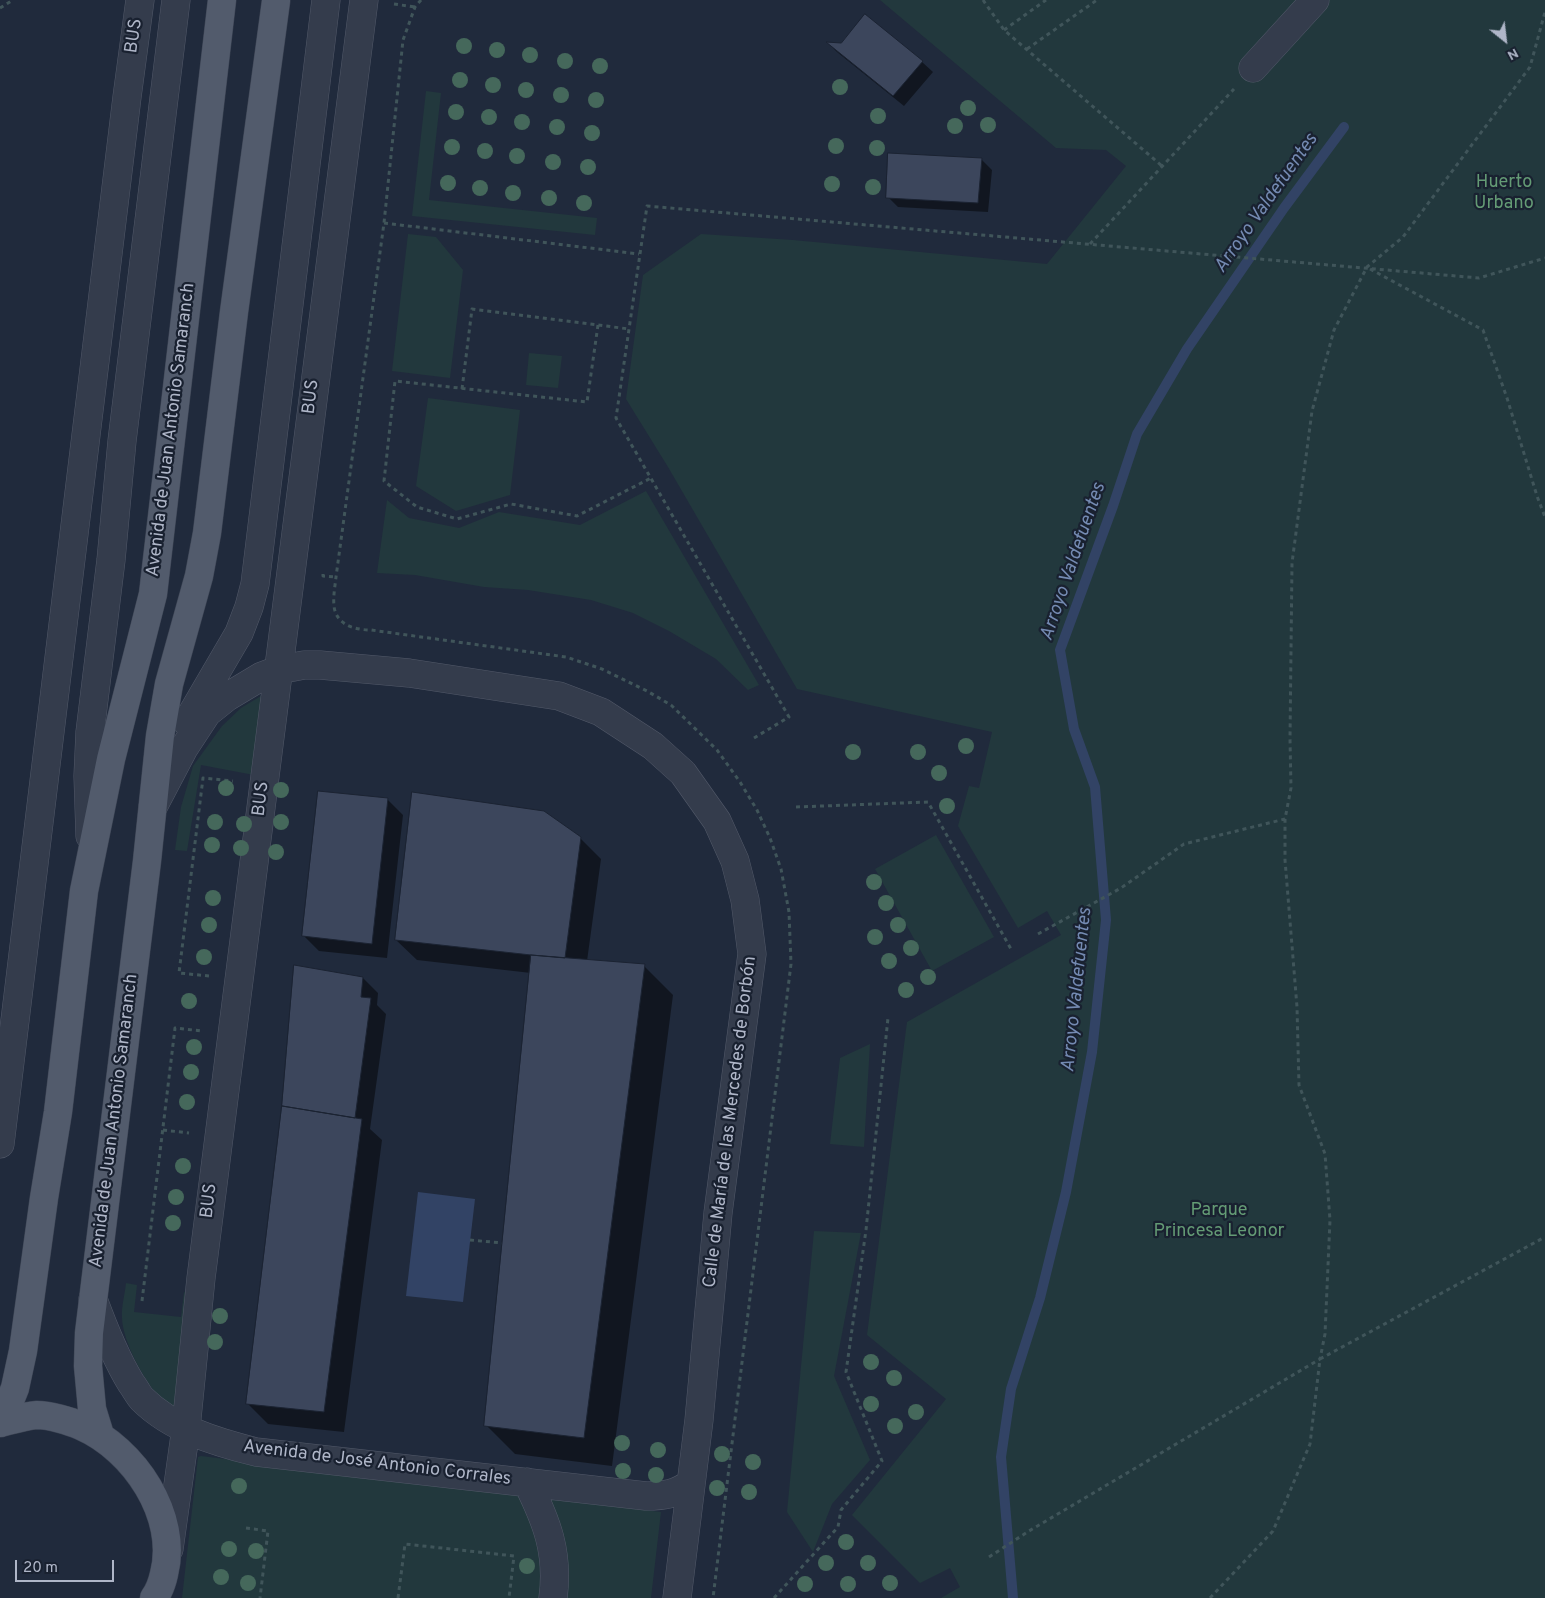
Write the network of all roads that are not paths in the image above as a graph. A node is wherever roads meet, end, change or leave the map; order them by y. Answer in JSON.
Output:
{"nodes":[{"id":1,"x":140,"y":0,"type":"edge"},
{"id":2,"x":176,"y":0,"type":"edge"},
{"id":3,"x":222,"y":0,"type":"edge"},
{"id":4,"x":326,"y":0,"type":"edge"},
{"id":5,"x":364,"y":0,"type":"edge"},
{"id":6,"x":1315,"y":0,"type":"edge"},
{"id":7,"x":276,"y":1,"type":"edge"},
{"id":8,"x":1253,"y":68,"type":"road end"},
{"id":9,"x":278,"y":670,"type":"junction"},
{"id":10,"x":153,"y":807,"type":"junction"},
{"id":11,"x":91,"y":855,"type":"junction"},
{"id":12,"x":0,"y":1144,"type":"edge"},
{"id":13,"x":94,"y":1299,"type":"junction"},
{"id":14,"x":2,"y":1416,"type":"edge"},
{"id":15,"x":186,"y":1428,"type":"junction"},
{"id":16,"x":100,"y":1435,"type":"junction"},
{"id":17,"x":527,"y":1482,"type":"junction"},
{"id":18,"x":691,"y":1483,"type":"junction"},
{"id":19,"x":168,"y":1560,"type":"junction"},
{"id":20,"x":154,"y":1598,"type":"edge"},
{"id":21,"x":164,"y":1598,"type":"edge"},
{"id":22,"x":552,"y":1598,"type":"edge"},
{"id":23,"x":677,"y":1598,"type":"edge"}],
"edges":[{"from":1,"to":12,"type":"street","name":"BUS"},
{"from":2,"to":11,"type":"street","name":"Avenida de Juan Antonio Samaranch"},
{"from":3,"to":11,"type":"main road","name":"Avenida de Juan Antonio Samaranch"},
{"from":4,"to":10,"type":"street","name":"Avenida de Juan Antonio Samaranch"},
{"from":5,"to":9,"type":"street","name":"BUS"},
{"from":6,"to":8,"type":"street"},
{"from":7,"to":10,"type":"main road","name":"Avenida de Juan Antonio Samaranch"},
{"from":9,"to":10,"type":"street","name":"Calle de María de las Mercedes de Borbón"},
{"from":9,"to":15,"type":"street","name":"BUS"},
{"from":9,"to":18,"type":"street","name":"Calle de María de las Mercedes de Borbón"},
{"from":10,"to":13,"type":"main road","name":"Avenida de Juan Antonio Samaranch"},
{"from":11,"to":14,"type":"main road","name":"Avenida de Juan Antonio Samaranch"},
{"from":13,"to":15,"type":"street","name":"Avenida de José Antonio Corrales"},
{"from":13,"to":16,"type":"main road","name":"Avenida de Juan Antonio Samaranch"},
{"from":14,"to":16,"type":"main road"},
{"from":15,"to":17,"type":"street","name":"Avenida de José Antonio Corrales"},
{"from":15,"to":19,"type":"street","name":"BUS"},
{"from":16,"to":19,"type":"main road"},
{"from":17,"to":18,"type":"street","name":"Avenida de José Antonio Corrales"},
{"from":17,"to":22,"type":"street","name":"Avenida de José Antonio Corrales"},
{"from":18,"to":23,"type":"street","name":"Calle de María de las Mercedes de Borbón"},
{"from":19,"to":20,"type":"main road"},
{"from":19,"to":21,"type":"street","name":"BUS"}]}
